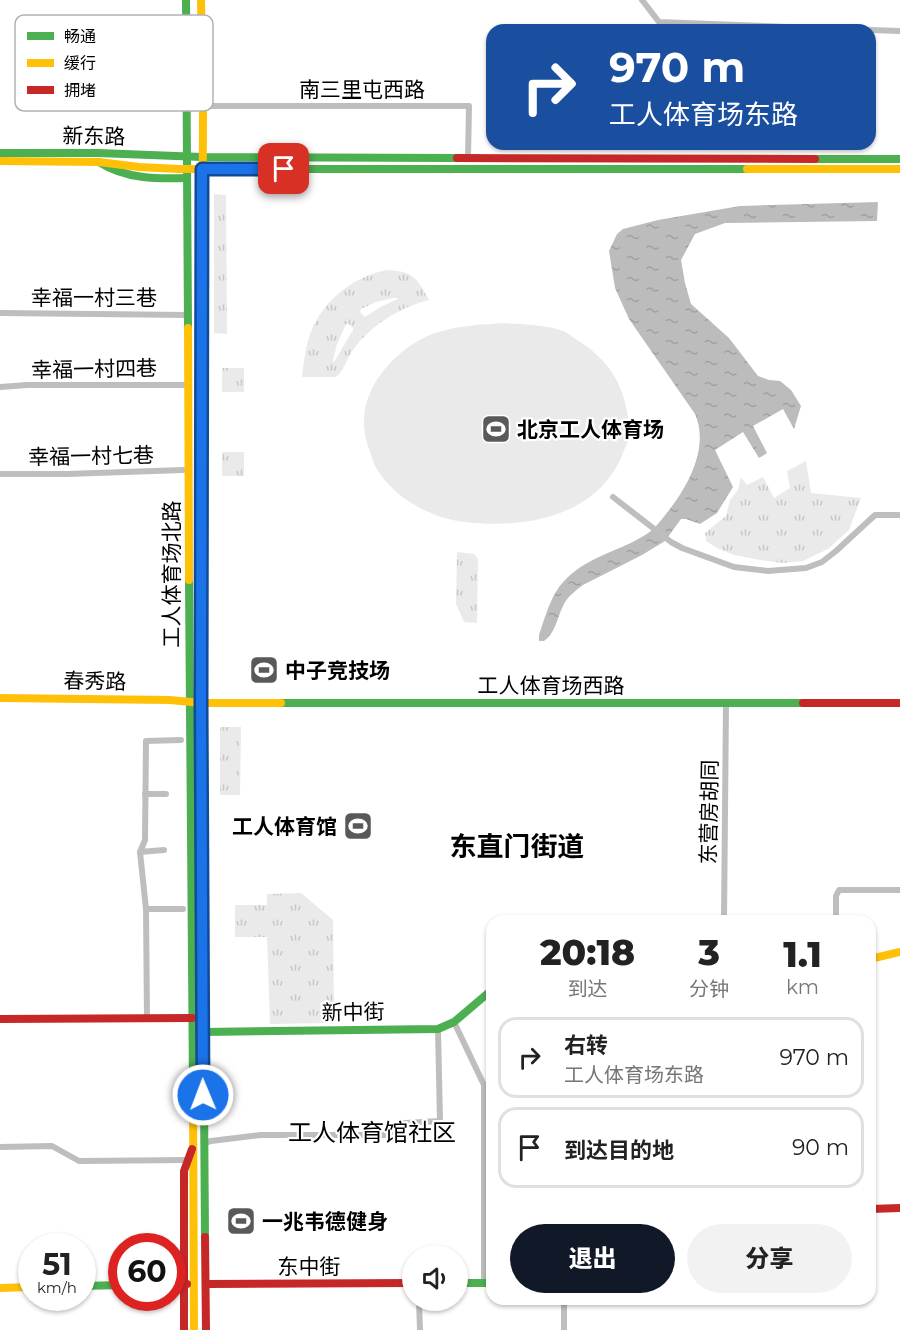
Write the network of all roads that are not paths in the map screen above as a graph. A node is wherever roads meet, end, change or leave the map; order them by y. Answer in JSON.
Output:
{"nodes":[{"id":1,"x":186,"y":0,"type":"edge"},
{"id":2,"x":201,"y":0,"type":"edge"},
{"id":3,"x":642,"y":0,"type":"edge"},
{"id":4,"x":186,"y":15,"type":"edge"},
{"id":5,"x":201,"y":15,"type":"edge"},
{"id":6,"x":710,"y":24,"type":"edge"},
{"id":7,"x":876,"y":30,"type":"edge"},
{"id":8,"x":900,"y":31,"type":"edge"},
{"id":9,"x":213,"y":106,"type":"edge"},
{"id":10,"x":187,"y":111,"type":"edge"},
{"id":11,"x":203,"y":111,"type":"edge"},
{"id":12,"x":0,"y":153,"type":"edge"},
{"id":13,"x":187,"y":157,"type":"junction"},
{"id":14,"x":202,"y":158,"type":"junction"},
{"id":15,"x":468,"y":158,"type":"junction"},
{"id":16,"x":900,"y":159,"type":"edge"},
{"id":17,"x":0,"y":161,"type":"edge"},
{"id":18,"x":202,"y":169,"type":"junction"},
{"id":19,"x":900,"y":169,"type":"edge"},
{"id":20,"x":187,"y":173,"type":"junction"},
{"id":21,"x":0,"y":313,"type":"edge"},
{"id":22,"x":188,"y":315,"type":"junction"},
{"id":23,"x":188,"y":385,"type":"junction"},
{"id":24,"x":0,"y":387,"type":"edge"},
{"id":25,"x":183,"y":470,"type":"dead end"},
{"id":26,"x":0,"y":474,"type":"edge"},
{"id":27,"x":613,"y":496,"type":"dead end"},
{"id":28,"x":900,"y":515,"type":"edge"},
{"id":29,"x":0,"y":698,"type":"edge"},
{"id":30,"x":190,"y":702,"type":"junction"},
{"id":31,"x":201,"y":703,"type":"junction"},
{"id":32,"x":726,"y":703,"type":"junction"},
{"id":33,"x":900,"y":704,"type":"edge"},
{"id":34,"x":181,"y":740,"type":"dead end"},
{"id":35,"x":145,"y":794,"type":"junction"},
{"id":36,"x":166,"y":794,"type":"dead end"},
{"id":37,"x":164,"y":850,"type":"dead end"},
{"id":38,"x":140,"y":852,"type":"junction"},
{"id":39,"x":900,"y":890,"type":"edge"},
{"id":40,"x":146,"y":909,"type":"junction"},
{"id":41,"x":183,"y":909,"type":"dead end"},
{"id":42,"x":724,"y":915,"type":"edge"},
{"id":43,"x":836,"y":915,"type":"edge"},
{"id":44,"x":900,"y":952,"type":"edge"},
{"id":45,"x":876,"y":958,"type":"edge"},
{"id":46,"x":486,"y":995,"type":"edge"},
{"id":47,"x":147,"y":1018,"type":"junction"},
{"id":48,"x":192,"y":1018,"type":"junction"},
{"id":49,"x":0,"y":1019,"type":"edge"},
{"id":50,"x":454,"y":1022,"type":"junction"},
{"id":51,"x":438,"y":1029,"type":"junction"},
{"id":52,"x":203,"y":1032,"type":"junction"},
{"id":53,"x":204,"y":1143,"type":"junction"},
{"id":54,"x":0,"y":1147,"type":"edge"},
{"id":55,"x":193,"y":1147,"type":"junction"},
{"id":56,"x":188,"y":1160,"type":"junction"},
{"id":57,"x":486,"y":1184,"type":"edge"},
{"id":58,"x":900,"y":1208,"type":"edge"},
{"id":59,"x":876,"y":1209,"type":"edge"},
{"id":60,"x":402,"y":1283,"type":"edge"},
{"id":61,"x":468,"y":1283,"type":"edge"},
{"id":62,"x":486,"y":1283,"type":"edge"},
{"id":63,"x":189,"y":1284,"type":"junction"},
{"id":64,"x":206,"y":1284,"type":"junction"},
{"id":65,"x":18,"y":1287,"type":"edge"},
{"id":66,"x":0,"y":1288,"type":"edge"},
{"id":67,"x":564,"y":1305,"type":"edge"},
{"id":68,"x":419,"y":1311,"type":"edge"},
{"id":69,"x":184,"y":1330,"type":"edge"},
{"id":70,"x":194,"y":1330,"type":"edge"},
{"id":71,"x":206,"y":1330,"type":"edge"},
{"id":72,"x":420,"y":1330,"type":"edge"},
{"id":73,"x":564,"y":1330,"type":"edge"}],
"edges":[{"from":1,"to":4,"type":"main road","name":"工人体育场北路"},
{"from":2,"to":5,"type":"main road","name":"工人体育场北路"},
{"from":3,"to":6,"type":"street"},
{"from":7,"to":8,"type":"street"},
{"from":9,"to":15,"type":"street","name":"南三里屯西路"},
{"from":10,"to":13,"type":"main road","name":"工人体育场北路"},
{"from":11,"to":14,"type":"main road","name":"工人体育场北路"},
{"from":12,"to":13,"type":"main road","name":"新东路"},
{"from":13,"to":14,"type":"main road","name":"新东路"},
{"from":13,"to":20,"type":"main road","name":"工人体育场北路"},
{"from":14,"to":15,"type":"main road","name":"新东路"},
{"from":14,"to":18,"type":"main road","name":"工人体育场北路"},
{"from":15,"to":16,"type":"main road","name":"新东路"},
{"from":17,"to":20,"type":"main road","name":"新东路"},
{"from":18,"to":19,"type":"main road","name":"新东路"},
{"from":18,"to":20,"type":"main road","name":"新东路"},
{"from":18,"to":31,"type":"main road","name":"工人体育场北路"},
{"from":20,"to":22,"type":"main road","name":"工人体育场北路"},
{"from":21,"to":22,"type":"street","name":"幸福一村三巷"},
{"from":22,"to":23,"type":"main road","name":"工人体育场北路"},
{"from":23,"to":24,"type":"street","name":"幸福一村四巷"},
{"from":23,"to":30,"type":"main road","name":"工人体育场北路"},
{"from":25,"to":26,"type":"street","name":"幸福一村七巷"},
{"from":27,"to":28,"type":"street"},
{"from":29,"to":30,"type":"main road","name":"春秀路"},
{"from":30,"to":31,"type":"main road","name":"春秀路"},
{"from":30,"to":48,"type":"main road","name":"工人体育场北路"},
{"from":31,"to":32,"type":"main road","name":"工人体育场西路"},
{"from":31,"to":52,"type":"main road","name":"工人体育场北路"},
{"from":32,"to":33,"type":"main road","name":"工人体育场西路"},
{"from":32,"to":42,"type":"street","name":"东营房胡同"},
{"from":34,"to":35,"type":"street"},
{"from":35,"to":36,"type":"street"},
{"from":35,"to":38,"type":"street"},
{"from":37,"to":38,"type":"street"},
{"from":38,"to":40,"type":"street"},
{"from":39,"to":43,"type":"street"},
{"from":40,"to":41,"type":"street"},
{"from":40,"to":47,"type":"street"},
{"from":44,"to":45,"type":"main road"},
{"from":46,"to":50,"type":"main road","name":"新中街"},
{"from":47,"to":48,"type":"main road"},
{"from":47,"to":49,"type":"main road"},
{"from":48,"to":55,"type":"main road","name":"工人体育场北路"},
{"from":50,"to":51,"type":"main road","name":"新中街"},
{"from":50,"to":57,"type":"street"},
{"from":51,"to":52,"type":"main road","name":"新中街"},
{"from":51,"to":53,"type":"street"},
{"from":52,"to":53,"type":"main road","name":"工人体育场北路"},
{"from":53,"to":64,"type":"main road","name":"工人体育场北路"},
{"from":54,"to":56,"type":"street"},
{"from":55,"to":56,"type":"main road","name":"工人体育场北路"},
{"from":55,"to":63,"type":"main road","name":"工人体育场北路"},
{"from":56,"to":63,"type":"main road","name":"工人体育场北路"},
{"from":58,"to":59,"type":"main road"},
{"from":60,"to":64,"type":"main road","name":"东中街"},
{"from":61,"to":62,"type":"main road"},
{"from":63,"to":69,"type":"main road","name":"工人体育场北路"},
{"from":63,"to":70,"type":"main road","name":"工人体育场北路"},
{"from":64,"to":71,"type":"main road","name":"工人体育场北路"},
{"from":65,"to":66,"type":"main road"},
{"from":67,"to":73,"type":"street"},
{"from":68,"to":72,"type":"street"}]}
